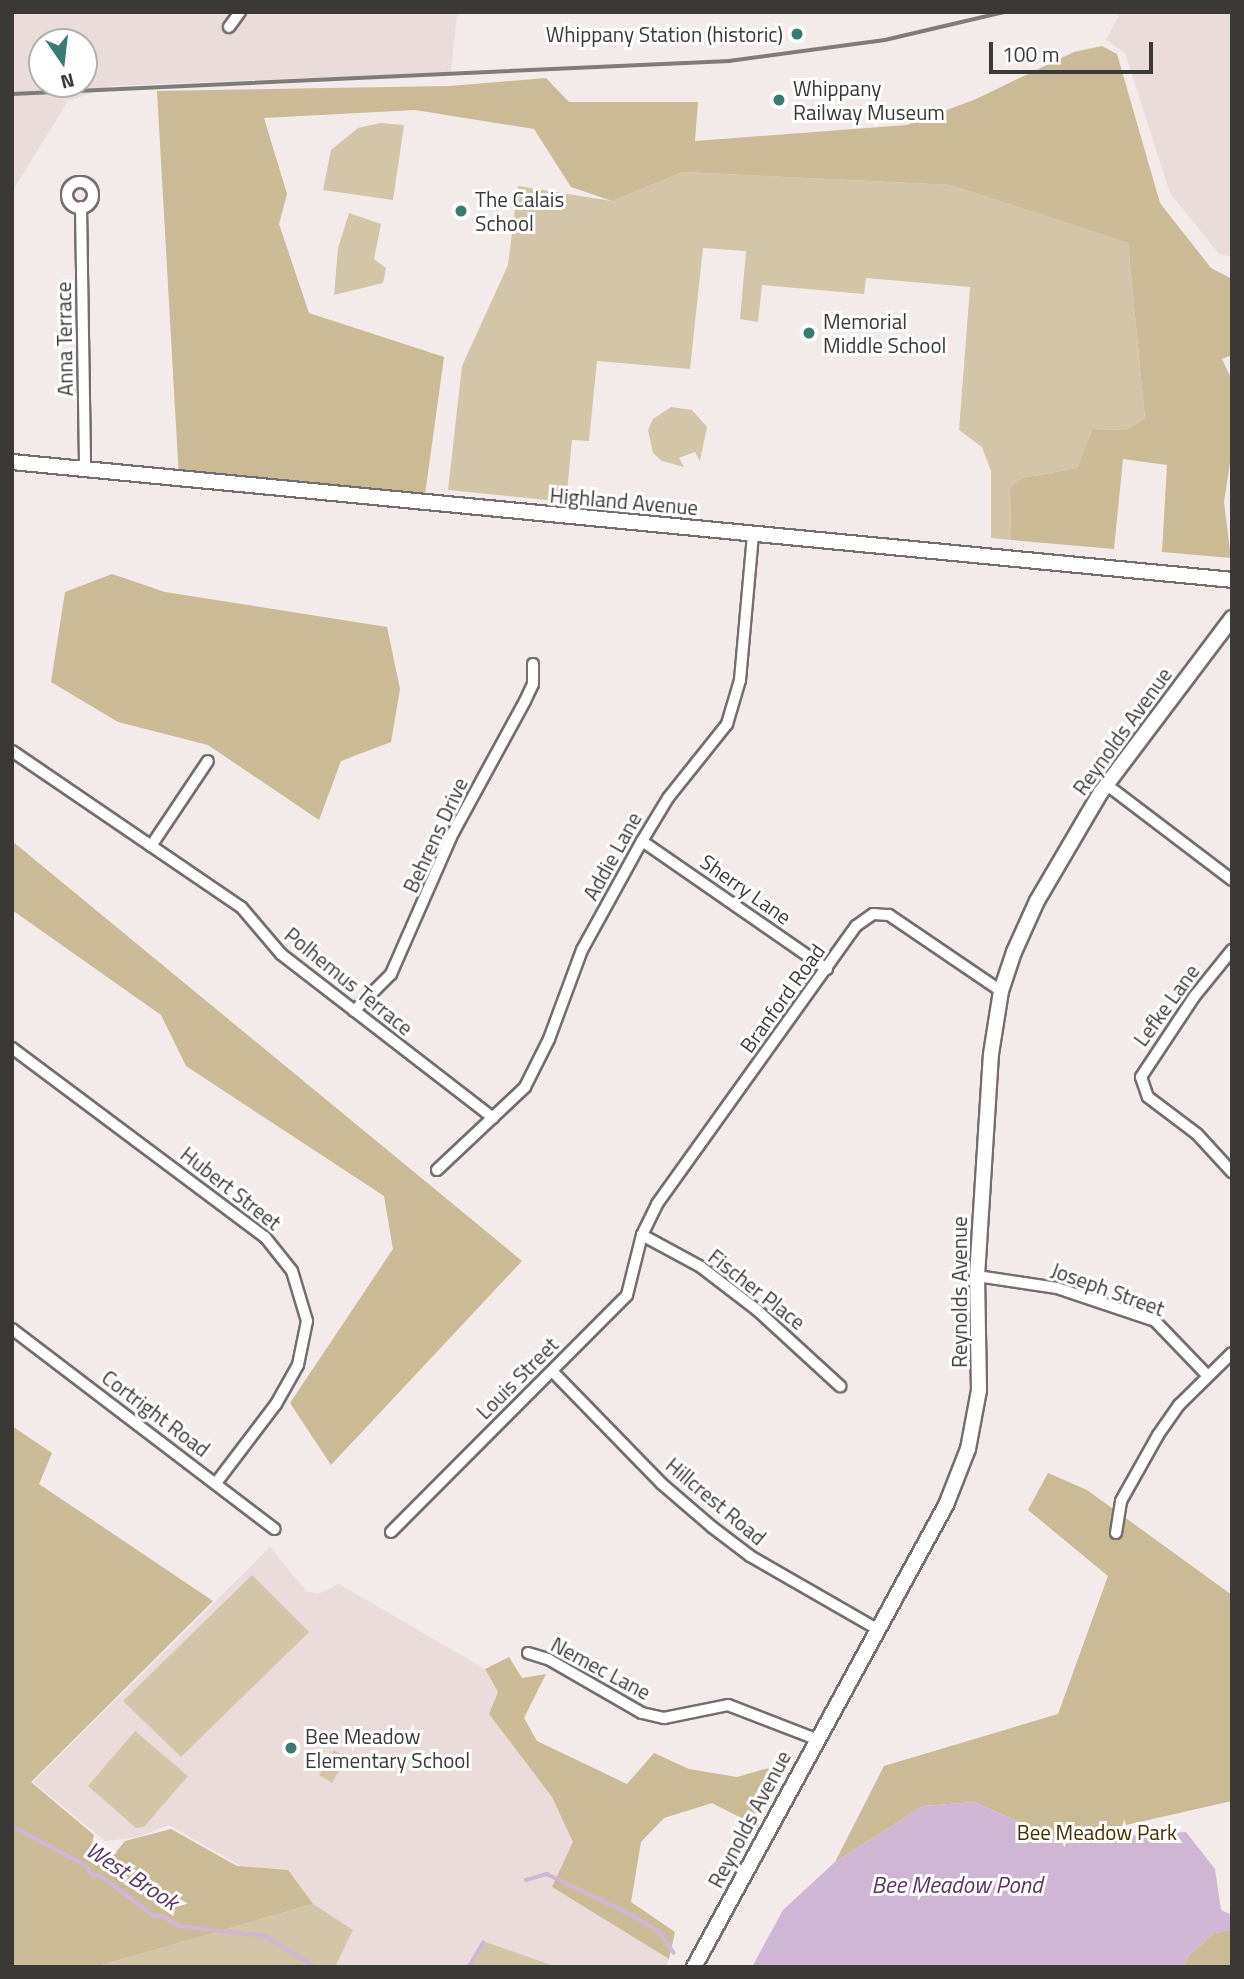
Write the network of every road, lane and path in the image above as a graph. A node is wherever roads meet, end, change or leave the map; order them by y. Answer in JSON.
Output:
{"nodes":[{"id":1,"x":240,"y":12,"type":"edge"},
{"id":2,"x":229,"y":27,"type":"dead end"},
{"id":3,"x":81,"y":207,"type":"dead end"},
{"id":4,"x":12,"y":463,"type":"edge"},
{"id":5,"x":85,"y":470,"type":"junction"},
{"id":6,"x":753,"y":534,"type":"junction"},
{"id":7,"x":1232,"y":580,"type":"edge"},
{"id":8,"x":1232,"y":618,"type":"edge"},
{"id":9,"x":533,"y":664,"type":"dead end"},
{"id":10,"x":12,"y":751,"type":"edge"},
{"id":11,"x":208,"y":761,"type":"dead end"},
{"id":12,"x":1107,"y":785,"type":"junction"},
{"id":13,"x":642,"y":841,"type":"junction"},
{"id":14,"x":151,"y":846,"type":"junction"},
{"id":15,"x":1232,"y":880,"type":"edge"},
{"id":16,"x":1232,"y":950,"type":"edge"},
{"id":17,"x":827,"y":970,"type":"junction"},
{"id":18,"x":1001,"y":991,"type":"junction"},
{"id":19,"x":354,"y":1011,"type":"junction"},
{"id":20,"x":12,"y":1048,"type":"edge"},
{"id":21,"x":493,"y":1118,"type":"junction"},
{"id":22,"x":438,"y":1170,"type":"dead end"},
{"id":23,"x":1232,"y":1172,"type":"edge"},
{"id":24,"x":642,"y":1235,"type":"junction"},
{"id":25,"x":976,"y":1276,"type":"junction"},
{"id":26,"x":12,"y":1329,"type":"edge"},
{"id":27,"x":1232,"y":1353,"type":"edge"},
{"id":28,"x":554,"y":1372,"type":"junction"},
{"id":29,"x":1207,"y":1375,"type":"junction"},
{"id":30,"x":840,"y":1386,"type":"dead end"},
{"id":31,"x":216,"y":1483,"type":"junction"},
{"id":32,"x":275,"y":1529,"type":"dead end"},
{"id":33,"x":391,"y":1532,"type":"dead end"},
{"id":34,"x":1116,"y":1533,"type":"dead end"},
{"id":35,"x":877,"y":1629,"type":"junction"},
{"id":36,"x":528,"y":1653,"type":"dead end"},
{"id":37,"x":816,"y":1739,"type":"junction"},
{"id":38,"x":694,"y":1967,"type":"edge"}],
"edges":[{"from":1,"to":2,"type":"street"},
{"from":3,"to":5,"type":"street","name":"Anna Terrace"},
{"from":4,"to":5,"type":"street","name":"Highland Avenue"},
{"from":5,"to":6,"type":"street","name":"Highland Avenue"},
{"from":6,"to":7,"type":"street","name":"Highland Avenue"},
{"from":6,"to":13,"type":"street","name":"Addie Lane"},
{"from":8,"to":12,"type":"street","name":"Reynolds Avenue"},
{"from":9,"to":19,"type":"street","name":"Behrens Drive"},
{"from":10,"to":14,"type":"street","name":"Polhemus Terrace"},
{"from":11,"to":14,"type":"street"},
{"from":12,"to":15,"type":"street"},
{"from":12,"to":18,"type":"street","name":"Reynolds Avenue"},
{"from":13,"to":17,"type":"street","name":"Sherry Lane"},
{"from":13,"to":21,"type":"street","name":"Addie Lane"},
{"from":14,"to":19,"type":"street","name":"Polhemus Terrace"},
{"from":16,"to":23,"type":"street","name":"Lefke Lane"},
{"from":17,"to":18,"type":"street","name":"Branford Road"},
{"from":17,"to":24,"type":"street","name":"Branford Road"},
{"from":18,"to":25,"type":"street","name":"Reynolds Avenue"},
{"from":19,"to":21,"type":"street","name":"Polhemus Terrace"},
{"from":20,"to":31,"type":"street","name":"Hubert Street"},
{"from":21,"to":22,"type":"street","name":"Addie Lane"},
{"from":24,"to":28,"type":"street","name":"Louis Street"},
{"from":24,"to":30,"type":"street","name":"Fischer Place"},
{"from":25,"to":29,"type":"street","name":"Joseph Street"},
{"from":25,"to":35,"type":"street","name":"Reynolds Avenue"},
{"from":26,"to":31,"type":"street","name":"Cortright Road"},
{"from":27,"to":29,"type":"street"},
{"from":28,"to":33,"type":"street","name":"Louis Street"},
{"from":28,"to":35,"type":"street","name":"Hillcrest Road"},
{"from":29,"to":34,"type":"street"},
{"from":31,"to":32,"type":"street","name":"Cortright Road"},
{"from":35,"to":37,"type":"street","name":"Reynolds Avenue"},
{"from":36,"to":37,"type":"street","name":"Nemec Lane"},
{"from":37,"to":38,"type":"street","name":"Reynolds Avenue"}]}
